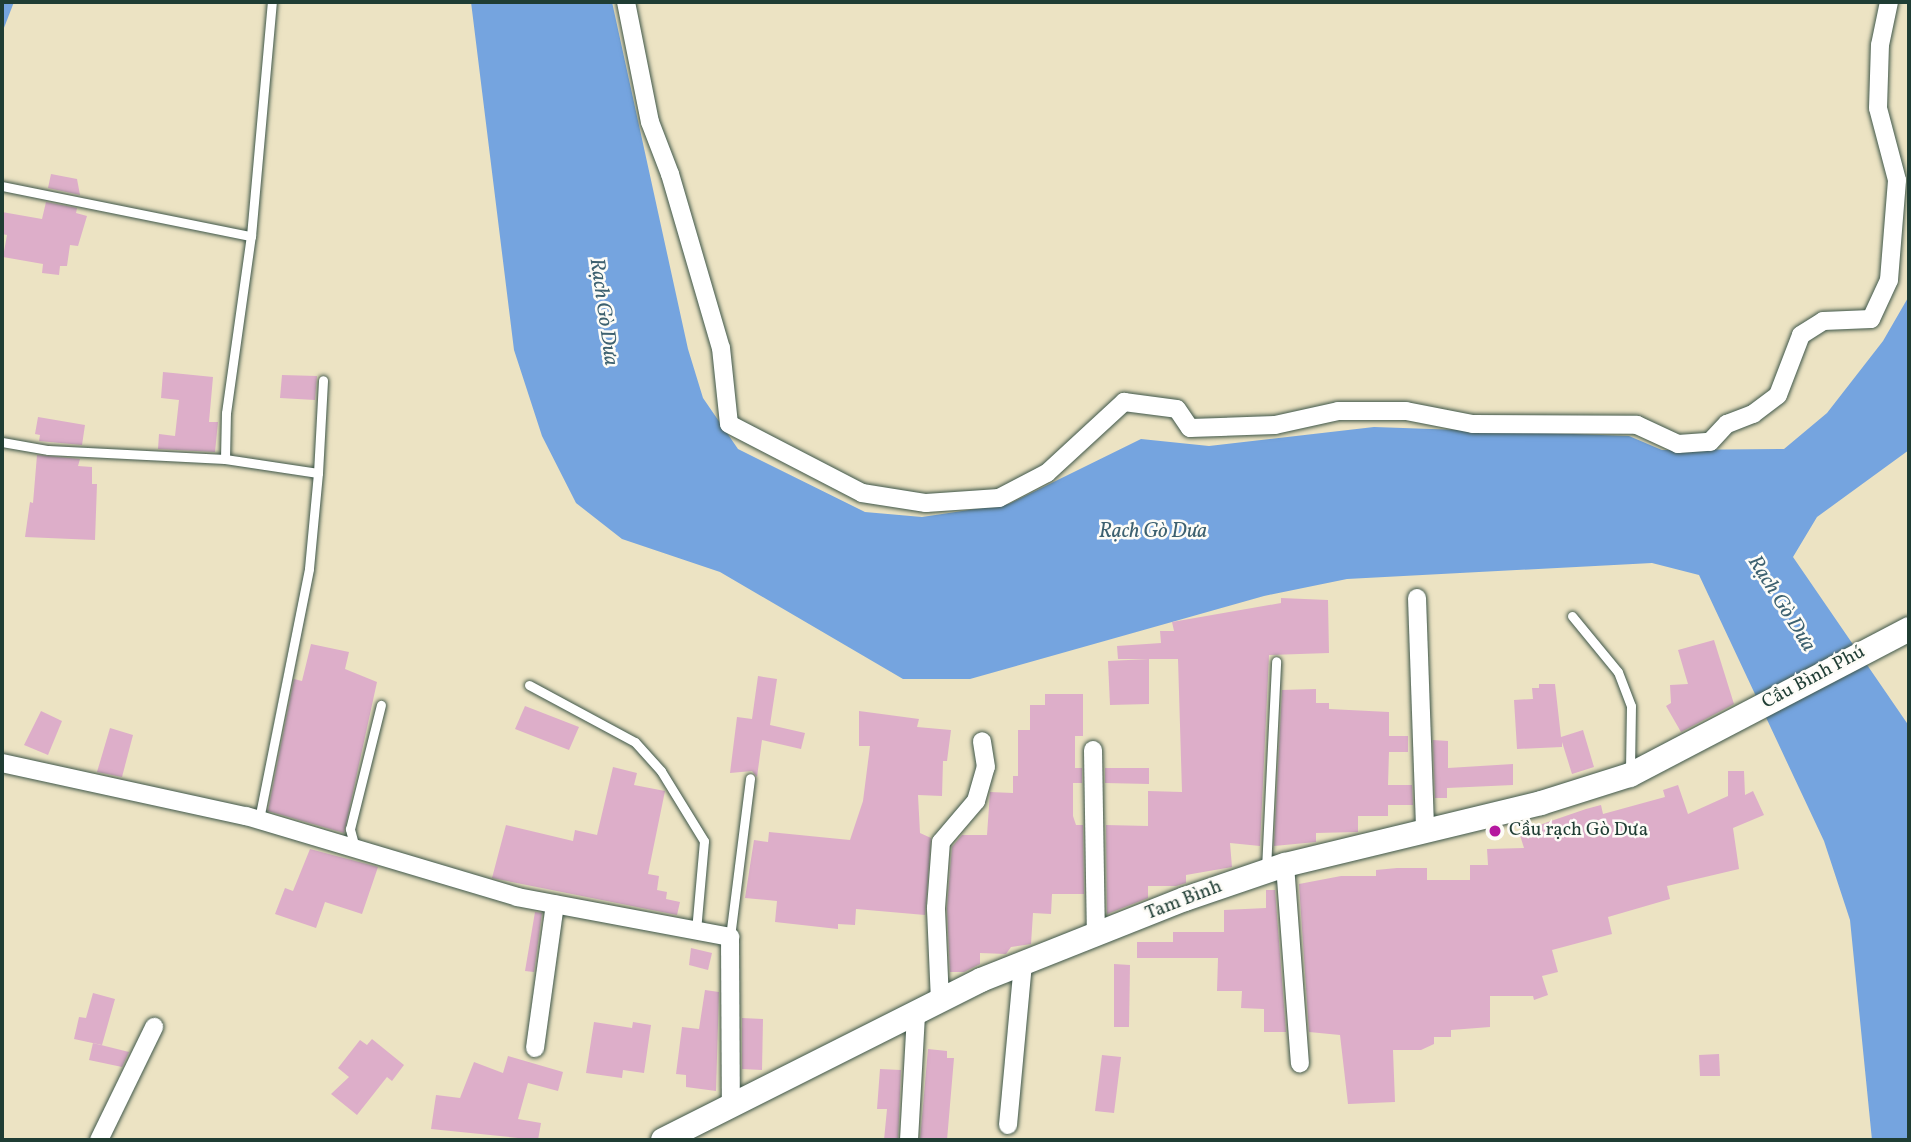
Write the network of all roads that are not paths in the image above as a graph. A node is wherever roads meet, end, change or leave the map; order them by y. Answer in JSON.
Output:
{"nodes":[{"id":1,"x":272,"y":2,"type":"edge"},
{"id":2,"x":626,"y":2,"type":"edge"},
{"id":3,"x":1889,"y":2,"type":"edge"},
{"id":4,"x":2,"y":186,"type":"edge"},
{"id":5,"x":251,"y":236,"type":"junction"},
{"id":6,"x":323,"y":380,"type":"dead end"},
{"id":7,"x":2,"y":442,"type":"edge"},
{"id":8,"x":225,"y":458,"type":"junction"},
{"id":9,"x":318,"y":473,"type":"junction"},
{"id":10,"x":1417,"y":598,"type":"dead end"},
{"id":11,"x":1572,"y":616,"type":"dead end"},
{"id":12,"x":1905,"y":631,"type":"edge"},
{"id":13,"x":1276,"y":661,"type":"dead end"},
{"id":14,"x":529,"y":685,"type":"dead end"},
{"id":15,"x":381,"y":705,"type":"dead end"},
{"id":16,"x":1727,"y":724,"type":"joint"},
{"id":17,"x":982,"y":741,"type":"dead end"},
{"id":18,"x":1093,"y":750,"type":"dead end"},
{"id":19,"x":2,"y":764,"type":"edge"},
{"id":20,"x":1630,"y":775,"type":"junction"},
{"id":21,"x":750,"y":778,"type":"dead end"},
{"id":22,"x":259,"y":820,"type":"junction"},
{"id":23,"x":1425,"y":831,"type":"junction"},
{"id":24,"x":355,"y":848,"type":"junction"},
{"id":25,"x":1275,"y":868,"type":"junction"},
{"id":26,"x":555,"y":904,"type":"junction"},
{"id":27,"x":696,"y":930,"type":"junction"},
{"id":28,"x":1096,"y":936,"type":"junction"},
{"id":29,"x":730,"y":937,"type":"junction"},
{"id":30,"x":1023,"y":962,"type":"junction"},
{"id":31,"x":940,"y":1001,"type":"junction"},
{"id":32,"x":916,"y":1013,"type":"junction"},
{"id":33,"x":154,"y":1027,"type":"dead end"},
{"id":34,"x":535,"y":1048,"type":"dead end"},
{"id":35,"x":1300,"y":1063,"type":"dead end"},
{"id":36,"x":731,"y":1106,"type":"junction"},
{"id":37,"x":1008,"y":1125,"type":"dead end"},
{"id":38,"x":99,"y":1140,"type":"edge"},
{"id":39,"x":663,"y":1140,"type":"edge"},
{"id":40,"x":909,"y":1140,"type":"edge"}],
"edges":[{"from":1,"to":5,"type":"lane"},
{"from":2,"to":3,"type":"street"},
{"from":4,"to":5,"type":"lane"},
{"from":5,"to":8,"type":"lane"},
{"from":6,"to":9,"type":"lane"},
{"from":7,"to":8,"type":"lane"},
{"from":8,"to":9,"type":"lane"},
{"from":9,"to":22,"type":"lane"},
{"from":10,"to":23,"type":"street"},
{"from":11,"to":20,"type":"lane"},
{"from":12,"to":16,"type":"main road","name":"Cầu Bình Phú"},
{"from":13,"to":25,"type":"lane"},
{"from":14,"to":27,"type":"lane"},
{"from":15,"to":24,"type":"lane"},
{"from":16,"to":20,"type":"main road","name":"Tam Bình"},
{"from":17,"to":31,"type":"street"},
{"from":18,"to":28,"type":"street"},
{"from":19,"to":22,"type":"street"},
{"from":20,"to":23,"type":"main road","name":"Tam Bình"},
{"from":21,"to":29,"type":"lane"},
{"from":22,"to":24,"type":"street"},
{"from":23,"to":25,"type":"main road","name":"Tam Bình"},
{"from":24,"to":26,"type":"street"},
{"from":25,"to":28,"type":"main road","name":"Tam Bình"},
{"from":25,"to":35,"type":"street"},
{"from":26,"to":27,"type":"street"},
{"from":26,"to":34,"type":"street"},
{"from":27,"to":29,"type":"street"},
{"from":28,"to":30,"type":"main road","name":"Tam Bình"},
{"from":29,"to":36,"type":"street"},
{"from":30,"to":31,"type":"main road","name":"Tam Bình"},
{"from":30,"to":37,"type":"street"},
{"from":31,"to":32,"type":"main road","name":"Tam Bình"},
{"from":32,"to":36,"type":"main road","name":"Tam Bình"},
{"from":32,"to":40,"type":"street"},
{"from":33,"to":38,"type":"street"},
{"from":36,"to":39,"type":"main road","name":"Tam Bình"}]}
